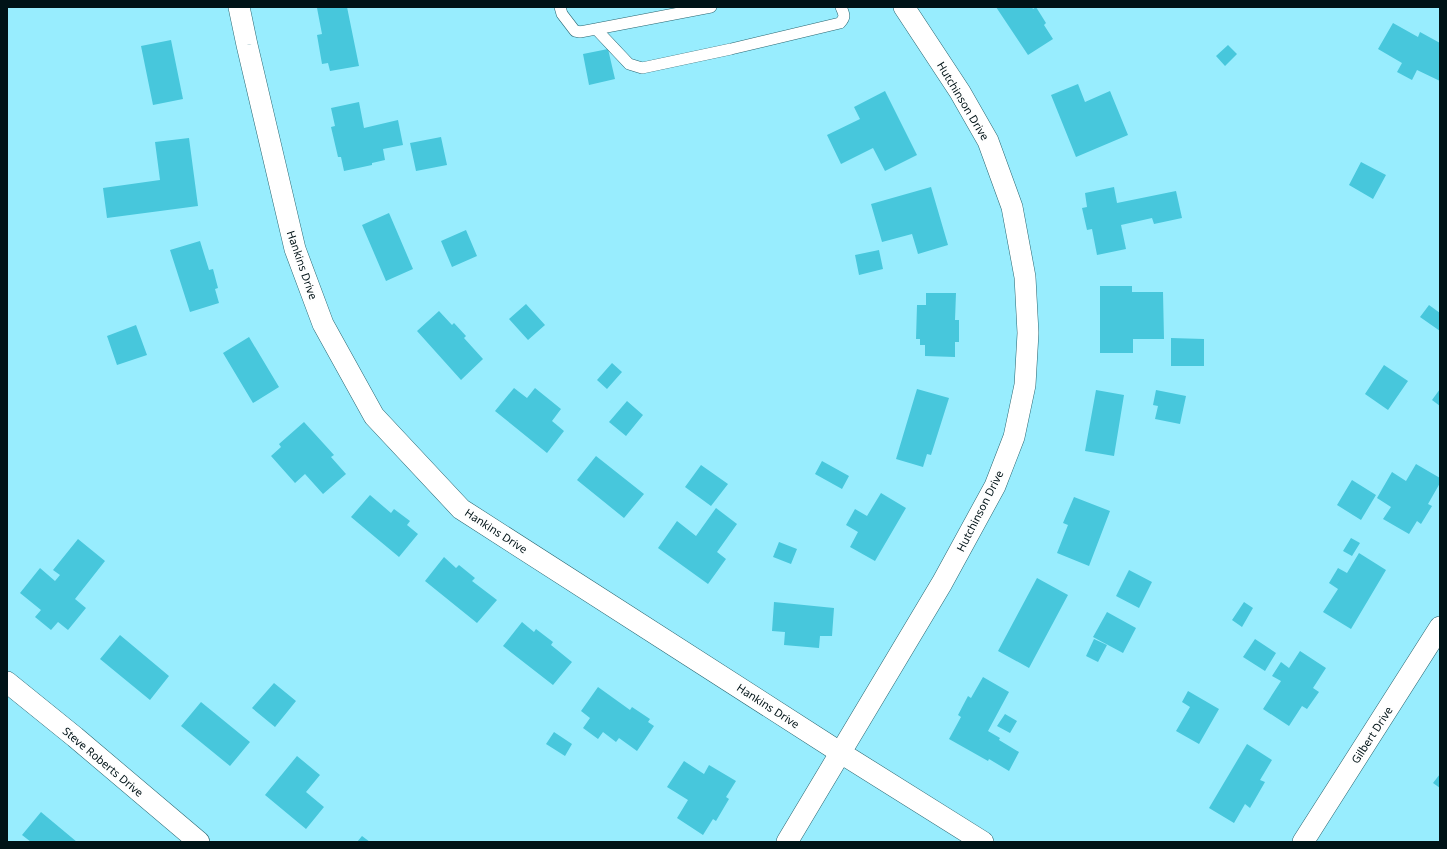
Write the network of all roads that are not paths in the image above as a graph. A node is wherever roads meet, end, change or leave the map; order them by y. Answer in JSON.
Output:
{"nodes":[{"id":1,"x":239,"y":7,"type":"edge"},
{"id":2,"x":560,"y":7,"type":"edge"},
{"id":3,"x":711,"y":7,"type":"edge"},
{"id":4,"x":841,"y":7,"type":"edge"},
{"id":5,"x":904,"y":7,"type":"edge"},
{"id":6,"x":596,"y":29,"type":"junction"},
{"id":7,"x":1440,"y":627,"type":"edge"},
{"id":8,"x":1434,"y":651,"type":"edge"},
{"id":9,"x":7,"y":682,"type":"edge"},
{"id":10,"x":841,"y":753,"type":"junction"},
{"id":11,"x":199,"y":842,"type":"edge"},
{"id":12,"x":787,"y":842,"type":"edge"},
{"id":13,"x":982,"y":842,"type":"edge"},
{"id":14,"x":1303,"y":842,"type":"edge"}],
"edges":[{"from":1,"to":10,"type":"street","name":"Hankins Drive"},
{"from":2,"to":6,"type":"lane"},
{"from":3,"to":6,"type":"lane"},
{"from":4,"to":6,"type":"lane"},
{"from":5,"to":10,"type":"street","name":"Hutchinson Drive"},
{"from":7,"to":8,"type":"street","name":"Gilbert Drive"},
{"from":8,"to":14,"type":"street","name":"Gilbert Drive"},
{"from":9,"to":11,"type":"street","name":"Steve Roberts Drive"},
{"from":10,"to":12,"type":"street","name":"Hutchinson Drive"},
{"from":10,"to":13,"type":"street","name":"Hankins Drive"}]}
